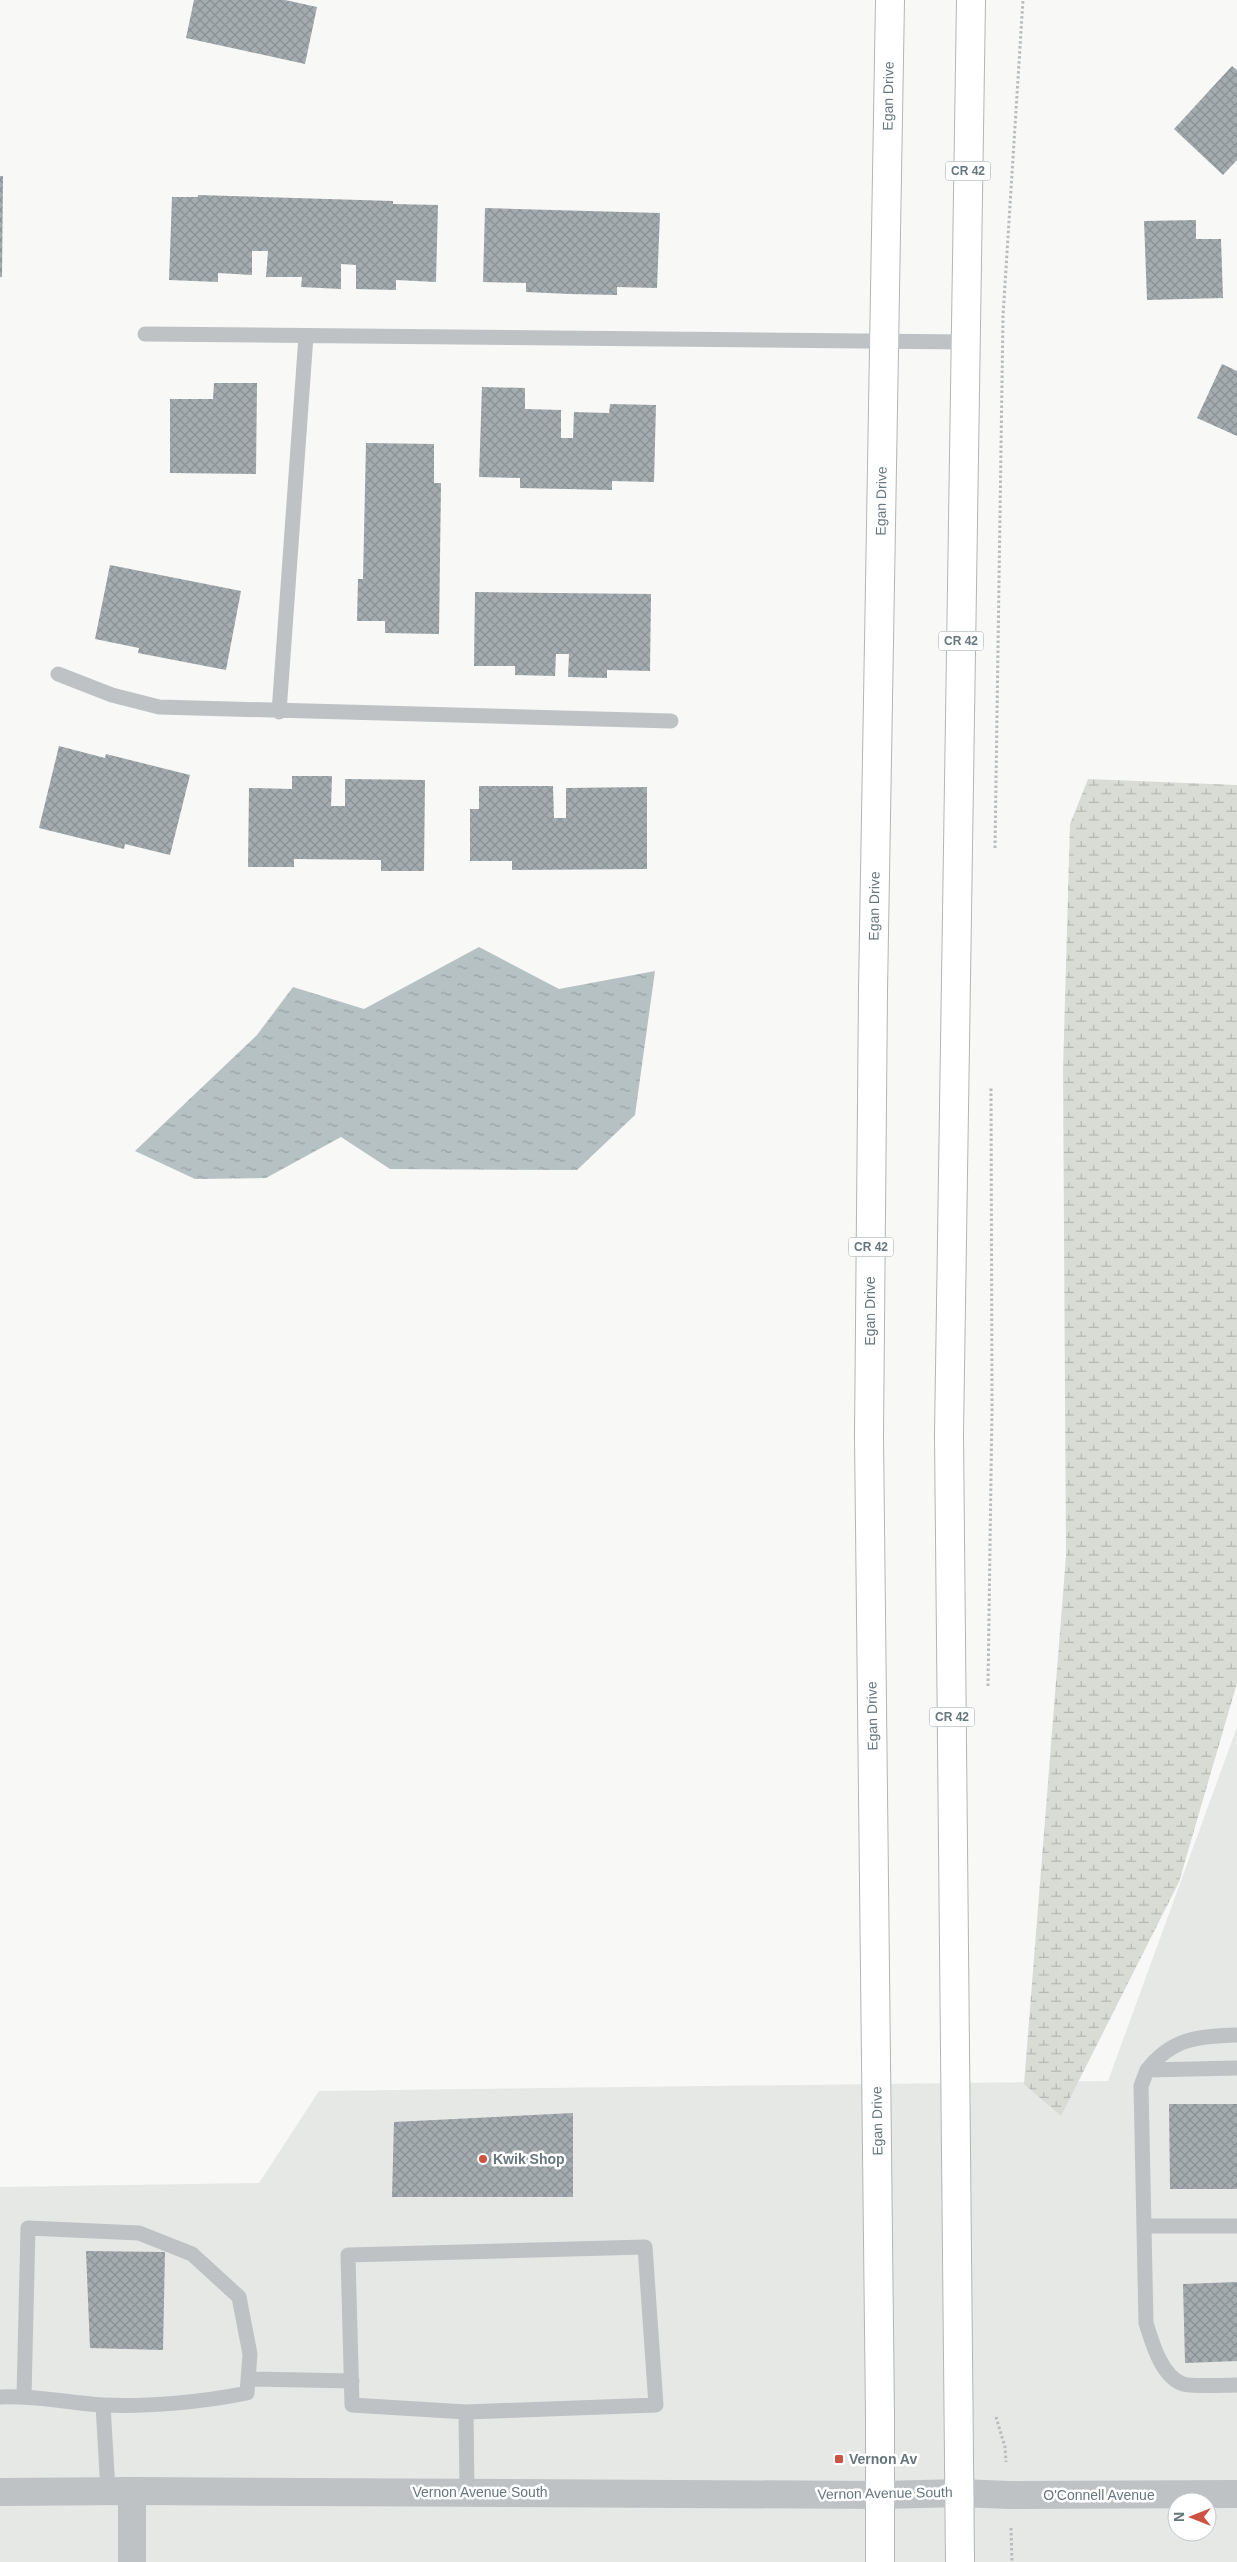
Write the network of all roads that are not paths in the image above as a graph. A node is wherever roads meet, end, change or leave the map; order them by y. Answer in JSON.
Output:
{"nodes":[{"id":1,"x":890,"y":0,"type":"edge"},
{"id":2,"x":971,"y":0,"type":"edge"},
{"id":3,"x":144,"y":334,"type":"dead end"},
{"id":4,"x":306,"y":336,"type":"junction"},
{"id":5,"x":884,"y":342,"type":"junction"},
{"id":6,"x":965,"y":342,"type":"junction"},
{"id":7,"x":58,"y":674,"type":"dead end"},
{"id":8,"x":279,"y":712,"type":"junction"},
{"id":9,"x":671,"y":721,"type":"dead end"},
{"id":10,"x":1237,"y":2036,"type":"edge"},
{"id":11,"x":1237,"y":2068,"type":"edge"},
{"id":12,"x":1146,"y":2070,"type":"junction"},
{"id":13,"x":1145,"y":2226,"type":"junction"},
{"id":14,"x":1237,"y":2226,"type":"edge"},
{"id":15,"x":248,"y":2379,"type":"junction"},
{"id":16,"x":352,"y":2381,"type":"junction"},
{"id":17,"x":1237,"y":2385,"type":"edge"},
{"id":18,"x":24,"y":2396,"type":"junction"},
{"id":19,"x":0,"y":2397,"type":"edge"},
{"id":20,"x":103,"y":2405,"type":"junction"},
{"id":21,"x":466,"y":2412,"type":"junction"},
{"id":22,"x":120,"y":2491,"type":"junction"},
{"id":23,"x":0,"y":2492,"type":"edge"},
{"id":24,"x":467,"y":2492,"type":"junction"},
{"id":25,"x":960,"y":2493,"type":"junction"},
{"id":26,"x":1237,"y":2494,"type":"edge"},
{"id":27,"x":881,"y":2495,"type":"junction"},
{"id":28,"x":132,"y":2562,"type":"edge"},
{"id":29,"x":880,"y":2562,"type":"edge"},
{"id":30,"x":960,"y":2562,"type":"edge"}],
"edges":[{"from":1,"to":5,"type":"highway","name":"Egan Drive","number":"CR 42"},
{"from":2,"to":6,"type":"highway","number":"CR 42"},
{"from":3,"to":4,"type":"lane"},
{"from":4,"to":5,"type":"lane"},
{"from":4,"to":8,"type":"lane"},
{"from":5,"to":6,"type":"lane"},
{"from":5,"to":27,"type":"highway","name":"Egan Drive","number":"CR 42"},
{"from":6,"to":25,"type":"highway","number":"CR 42"},
{"from":7,"to":8,"type":"lane"},
{"from":8,"to":9,"type":"lane"},
{"from":10,"to":12,"type":"lane"},
{"from":11,"to":12,"type":"lane"},
{"from":12,"to":13,"type":"lane"},
{"from":13,"to":14,"type":"lane"},
{"from":13,"to":17,"type":"lane"},
{"from":15,"to":16,"type":"lane"},
{"from":15,"to":18,"type":"lane"},
{"from":15,"to":20,"type":"lane"},
{"from":16,"to":21,"type":"lane"},
{"from":16,"to":21,"type":"lane"},
{"from":18,"to":19,"type":"lane"},
{"from":18,"to":20,"type":"lane"},
{"from":20,"to":22,"type":"lane"},
{"from":21,"to":24,"type":"lane"},
{"from":22,"to":23,"type":"street","name":"Vernon Avenue South"},
{"from":22,"to":24,"type":"street","name":"Vernon Avenue South"},
{"from":22,"to":28,"type":"street"},
{"from":24,"to":27,"type":"street","name":"Vernon Avenue South"},
{"from":25,"to":26,"type":"street","name":"O'Connell Avenue"},
{"from":25,"to":27,"type":"street","name":"Vernon Avenue South"},
{"from":25,"to":30,"type":"highway","number":"CR 42"},
{"from":27,"to":29,"type":"highway","name":"Egan Drive","number":"CR 42"}]}
